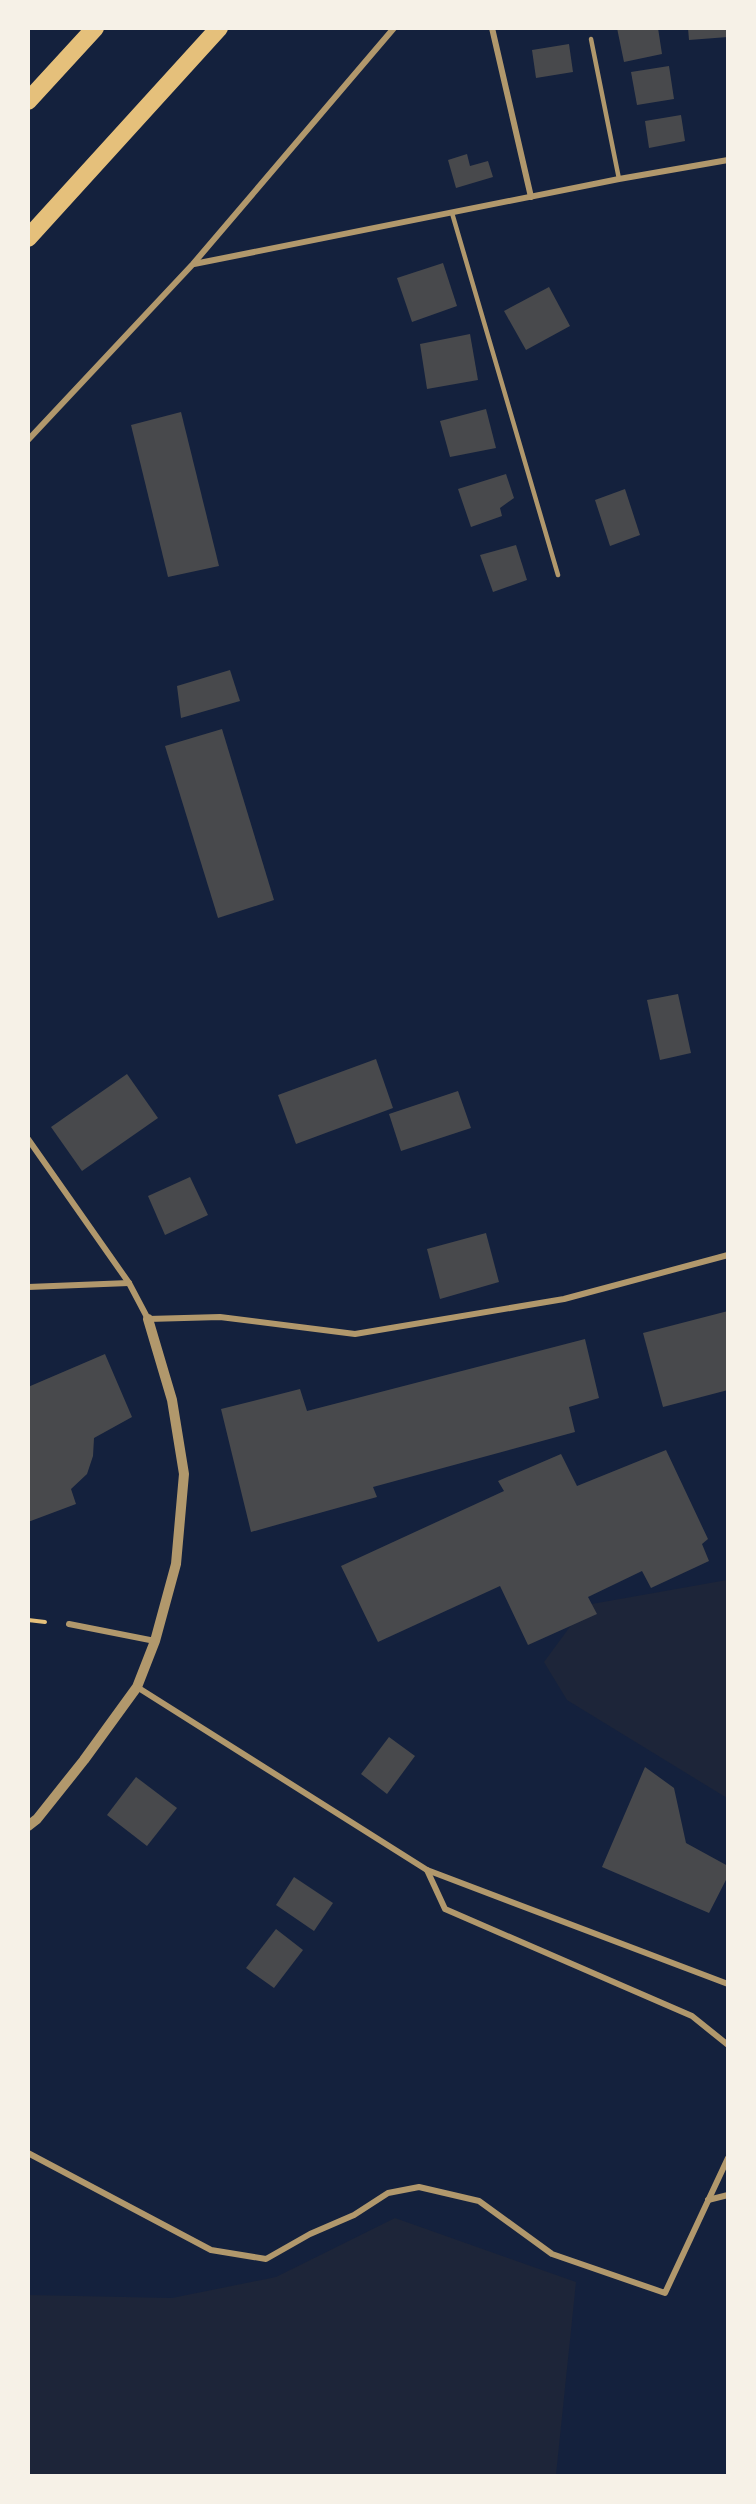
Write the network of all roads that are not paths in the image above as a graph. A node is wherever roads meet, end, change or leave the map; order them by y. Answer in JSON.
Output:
{"nodes":[{"id":1,"x":95,"y":28,"type":"edge"},
{"id":2,"x":219,"y":28,"type":"edge"},
{"id":3,"x":394,"y":28,"type":"edge"},
{"id":4,"x":492,"y":28,"type":"edge"},
{"id":5,"x":591,"y":39,"type":"dead end"},
{"id":6,"x":28,"y":101,"type":"edge"},
{"id":7,"x":728,"y":160,"type":"edge"},
{"id":8,"x":619,"y":178,"type":"junction"},
{"id":9,"x":531,"y":197,"type":"junction"},
{"id":10,"x":452,"y":213,"type":"junction"},
{"id":11,"x":28,"y":238,"type":"edge"},
{"id":12,"x":193,"y":264,"type":"junction"},
{"id":13,"x":28,"y":440,"type":"edge"},
{"id":14,"x":558,"y":575,"type":"dead end"},
{"id":15,"x":28,"y":1139,"type":"edge"},
{"id":16,"x":728,"y":1255,"type":"edge"},
{"id":17,"x":129,"y":1283,"type":"junction"},
{"id":18,"x":28,"y":1287,"type":"edge"},
{"id":19,"x":148,"y":1318,"type":"junction"},
{"id":20,"x":69,"y":1624,"type":"dead end"},
{"id":21,"x":155,"y":1641,"type":"junction"},
{"id":22,"x":137,"y":1687,"type":"junction"},
{"id":23,"x":28,"y":1826,"type":"edge"},
{"id":24,"x":427,"y":1870,"type":"junction"},
{"id":25,"x":728,"y":1984,"type":"edge"},
{"id":26,"x":728,"y":2045,"type":"edge"},
{"id":27,"x":28,"y":2153,"type":"edge"},
{"id":28,"x":728,"y":2158,"type":"edge"},
{"id":29,"x":728,"y":2195,"type":"edge"},
{"id":30,"x":708,"y":2200,"type":"junction"}],
"edges":[{"from":1,"to":6,"type":"highway"},
{"from":2,"to":11,"type":"highway"},
{"from":3,"to":12,"type":"street"},
{"from":4,"to":9,"type":"street"},
{"from":5,"to":8,"type":"lane"},
{"from":7,"to":8,"type":"street"},
{"from":8,"to":9,"type":"street"},
{"from":9,"to":10,"type":"street"},
{"from":10,"to":12,"type":"street"},
{"from":10,"to":14,"type":"lane"},
{"from":12,"to":13,"type":"street"},
{"from":15,"to":17,"type":"street"},
{"from":16,"to":19,"type":"street"},
{"from":17,"to":18,"type":"street"},
{"from":17,"to":19,"type":"street"},
{"from":19,"to":21,"type":"street"},
{"from":20,"to":21,"type":"street"},
{"from":21,"to":22,"type":"street"},
{"from":22,"to":23,"type":"street"},
{"from":22,"to":24,"type":"street"},
{"from":24,"to":25,"type":"street"},
{"from":24,"to":26,"type":"street"},
{"from":27,"to":30,"type":"street"},
{"from":28,"to":30,"type":"street"},
{"from":29,"to":30,"type":"street"}]}
